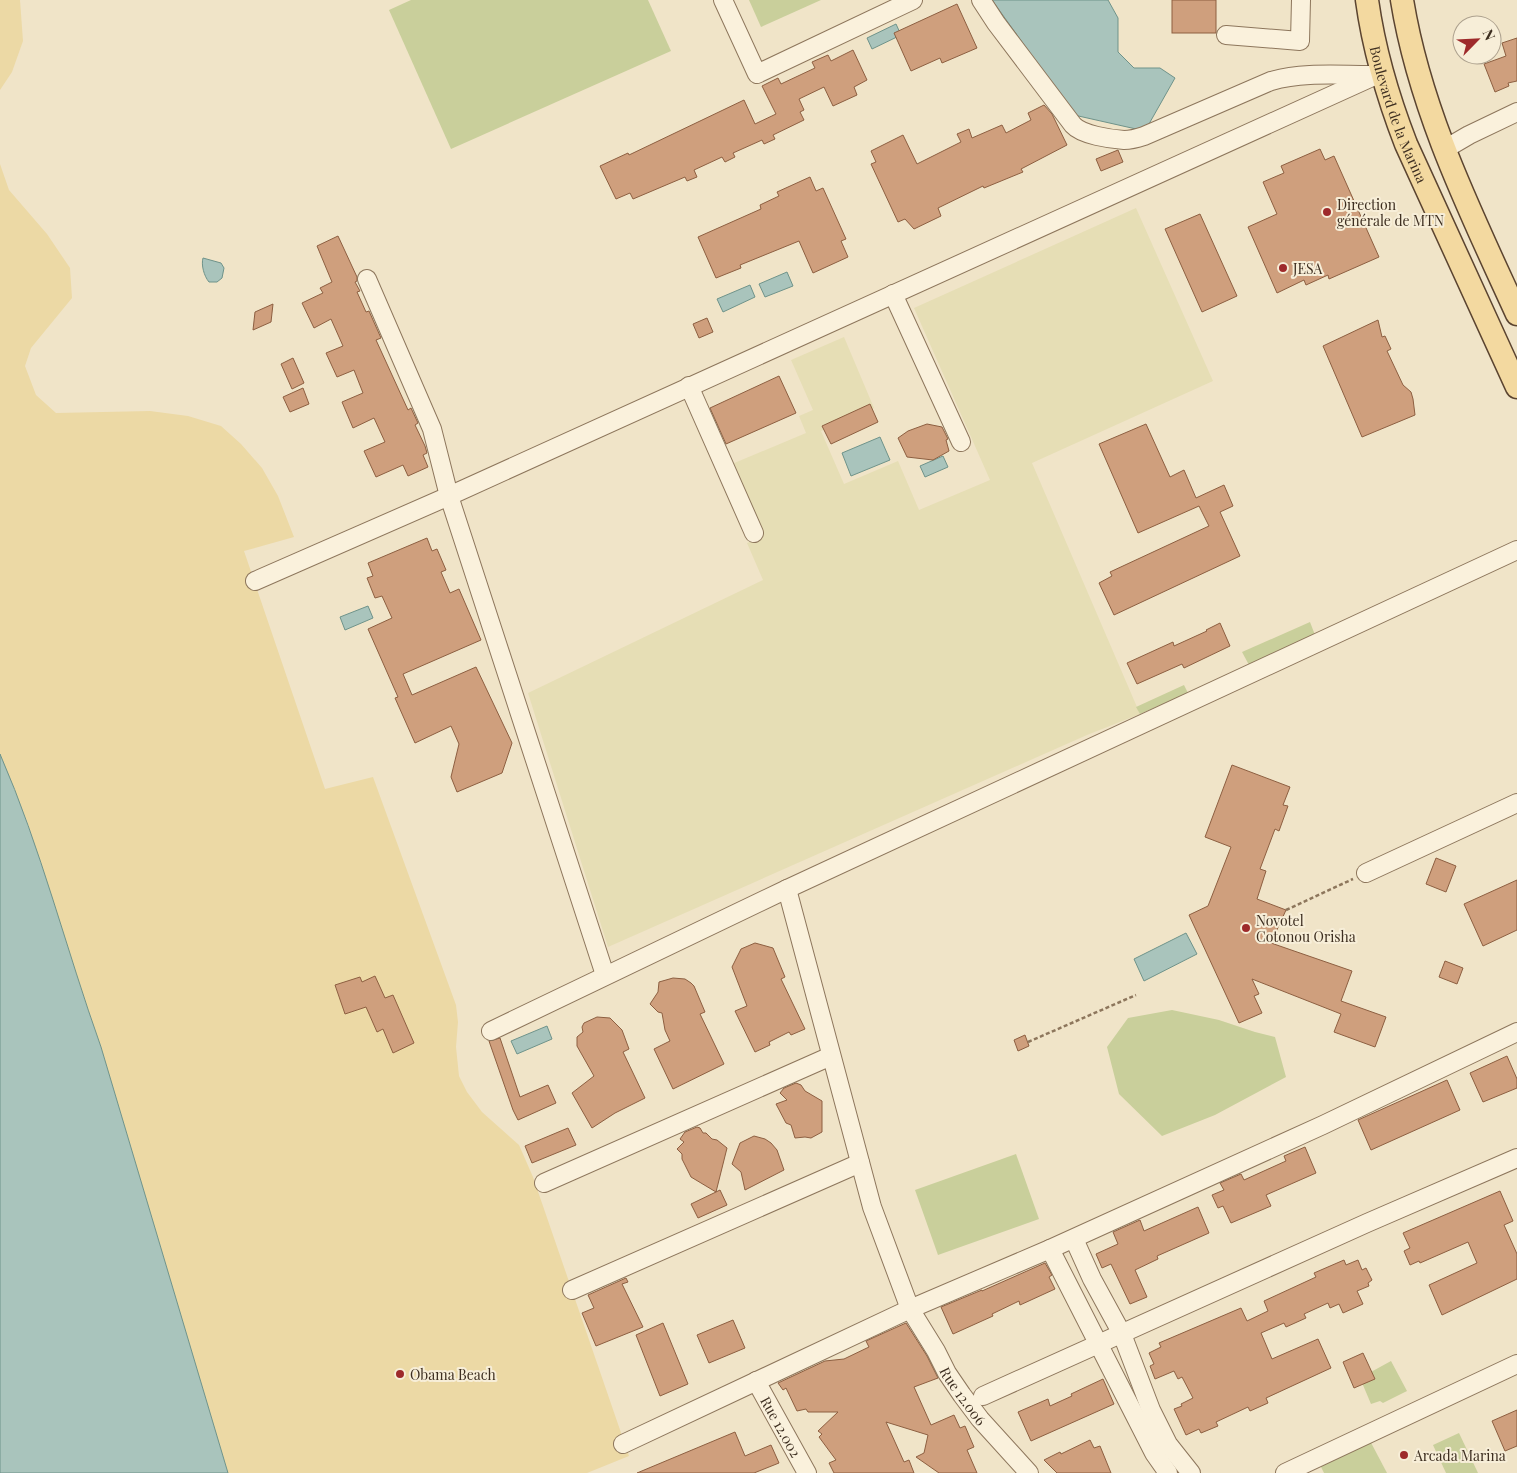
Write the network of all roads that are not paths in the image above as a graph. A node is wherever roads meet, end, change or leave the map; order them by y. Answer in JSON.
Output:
{"nodes":[{"id":1,"x":723,"y":0,"type":"edge"},
{"id":2,"x":913,"y":0,"type":"edge"},
{"id":3,"x":981,"y":0,"type":"edge"},
{"id":4,"x":1301,"y":0,"type":"edge"},
{"id":5,"x":1367,"y":0,"type":"edge"},
{"id":6,"x":1402,"y":0,"type":"edge"},
{"id":7,"x":1226,"y":35,"type":"dead end"},
{"id":8,"x":1378,"y":74,"type":"junction"},
{"id":9,"x":1517,"y":112,"type":"edge"},
{"id":10,"x":1444,"y":149,"type":"junction"},
{"id":11,"x":368,"y":279,"type":"dead end"},
{"id":12,"x":893,"y":294,"type":"junction"},
{"id":13,"x":1517,"y":314,"type":"edge"},
{"id":14,"x":689,"y":386,"type":"junction"},
{"id":15,"x":1517,"y":387,"type":"edge"},
{"id":16,"x":961,"y":442,"type":"dead end"},
{"id":17,"x":449,"y":496,"type":"junction"},
{"id":18,"x":754,"y":533,"type":"dead end"},
{"id":19,"x":1517,"y":550,"type":"edge"},
{"id":20,"x":255,"y":580,"type":"dead end"},
{"id":21,"x":1517,"y":803,"type":"edge"},
{"id":22,"x":1366,"y":873,"type":"road end"},
{"id":23,"x":787,"y":889,"type":"junction"},
{"id":24,"x":605,"y":976,"type":"junction"},
{"id":25,"x":490,"y":1031,"type":"dead end"},
{"id":26,"x":1517,"y":1032,"type":"edge"},
{"id":27,"x":831,"y":1056,"type":"junction"},
{"id":28,"x":1517,"y":1158,"type":"edge"},
{"id":29,"x":860,"y":1162,"type":"junction"},
{"id":30,"x":544,"y":1183,"type":"dead end"},
{"id":31,"x":1074,"y":1238,"type":"junction"},
{"id":32,"x":1050,"y":1249,"type":"junction"},
{"id":33,"x":572,"y":1290,"type":"dead end"},
{"id":34,"x":910,"y":1309,"type":"junction"},
{"id":35,"x":1122,"y":1334,"type":"junction"},
{"id":36,"x":1099,"y":1344,"type":"junction"},
{"id":37,"x":1517,"y":1364,"type":"edge"},
{"id":38,"x":756,"y":1381,"type":"junction"},
{"id":39,"x":983,"y":1396,"type":"dead end"},
{"id":40,"x":623,"y":1444,"type":"dead end"},
{"id":41,"x":807,"y":1473,"type":"edge"},
{"id":42,"x":1029,"y":1473,"type":"edge"},
{"id":43,"x":1168,"y":1473,"type":"edge"},
{"id":44,"x":1191,"y":1473,"type":"edge"},
{"id":45,"x":1285,"y":1473,"type":"edge"}],
"edges":[{"from":1,"to":2,"type":"street"},
{"from":3,"to":8,"type":"street"},
{"from":4,"to":7,"type":"street"},
{"from":5,"to":8,"type":"main road","name":"Boulevard de la Marina"},
{"from":6,"to":10,"type":"main road"},
{"from":8,"to":12,"type":"street"},
{"from":8,"to":15,"type":"main road","name":"Boulevard de la Marina"},
{"from":9,"to":10,"type":"street"},
{"from":10,"to":13,"type":"main road"},
{"from":11,"to":17,"type":"street"},
{"from":12,"to":14,"type":"street"},
{"from":12,"to":16,"type":"street"},
{"from":14,"to":17,"type":"street"},
{"from":14,"to":18,"type":"street"},
{"from":17,"to":20,"type":"street"},
{"from":17,"to":24,"type":"street"},
{"from":19,"to":23,"type":"street"},
{"from":21,"to":22,"type":"street"},
{"from":23,"to":24,"type":"street"},
{"from":23,"to":27,"type":"street","name":"Rue 12.006"},
{"from":24,"to":25,"type":"street"},
{"from":26,"to":31,"type":"street"},
{"from":27,"to":29,"type":"street","name":"Rue 12.006"},
{"from":27,"to":30,"type":"street"},
{"from":28,"to":35,"type":"street"},
{"from":29,"to":33,"type":"street"},
{"from":29,"to":34,"type":"street","name":"Rue 12.006"},
{"from":31,"to":32,"type":"street"},
{"from":31,"to":35,"type":"street"},
{"from":32,"to":34,"type":"street"},
{"from":32,"to":36,"type":"street"},
{"from":34,"to":38,"type":"street"},
{"from":34,"to":42,"type":"street","name":"Rue 12.006"},
{"from":35,"to":36,"type":"street"},
{"from":35,"to":44,"type":"street"},
{"from":36,"to":39,"type":"street"},
{"from":36,"to":43,"type":"street"},
{"from":37,"to":45,"type":"street"},
{"from":38,"to":40,"type":"street"},
{"from":38,"to":41,"type":"street","name":"Rue 12.002"}]}
